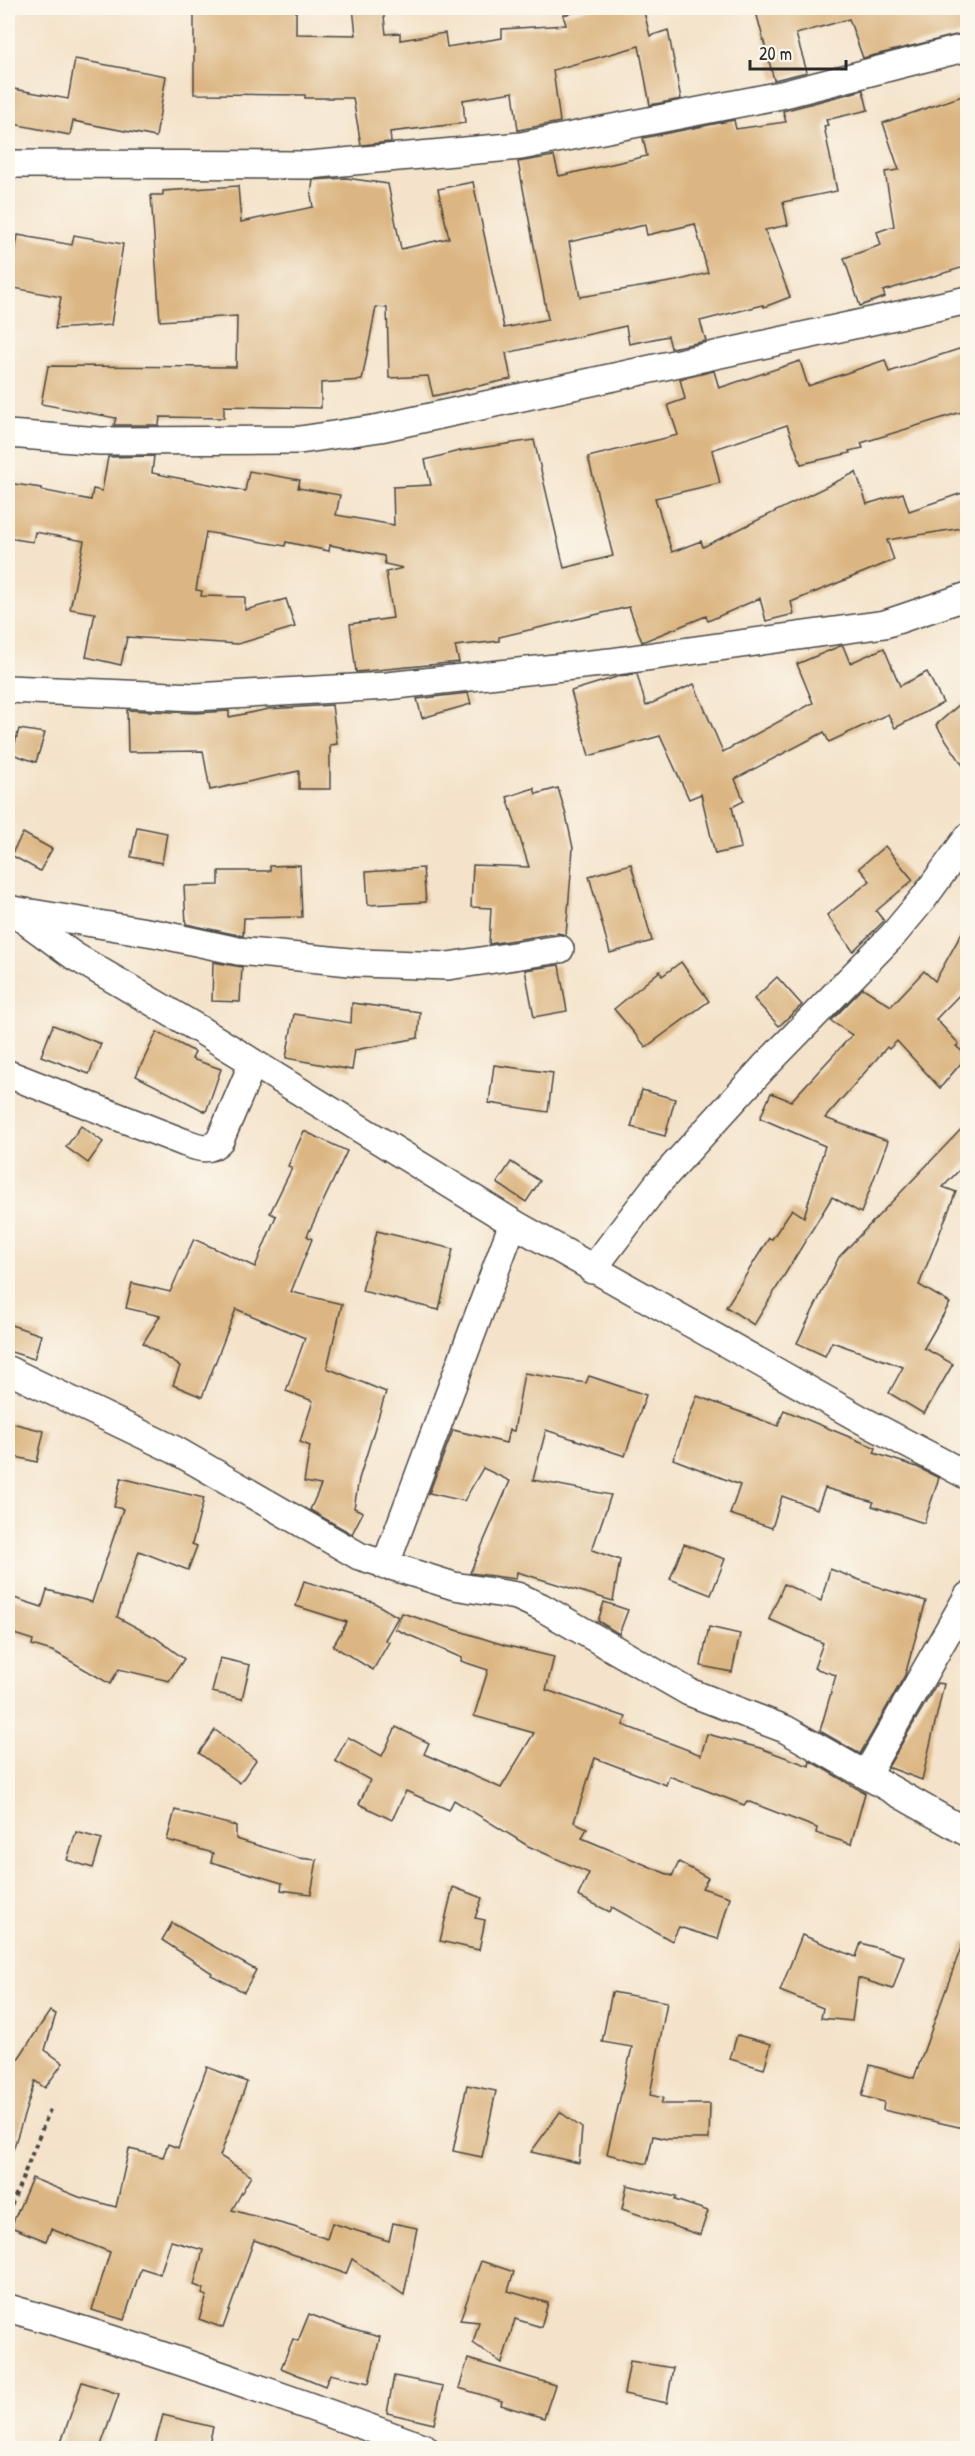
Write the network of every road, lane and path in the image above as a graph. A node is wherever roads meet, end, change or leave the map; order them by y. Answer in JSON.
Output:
{"nodes":[{"id":1,"x":968,"y":47,"type":"edge"},
{"id":2,"x":8,"y":164,"type":"edge"},
{"id":3,"x":968,"y":300,"type":"edge"},
{"id":4,"x":8,"y":434,"type":"edge"},
{"id":5,"x":968,"y":596,"type":"edge"},
{"id":6,"x":8,"y":689,"type":"edge"},
{"id":7,"x":968,"y":837,"type":"edge"},
{"id":8,"x":8,"y":909,"type":"edge"},
{"id":9,"x":560,"y":949,"type":"dead end"},
{"id":10,"x":253,"y":1063,"type":"junction"},
{"id":11,"x":8,"y":1074,"type":"edge"},
{"id":12,"x":513,"y":1223,"type":"junction"},
{"id":13,"x":592,"y":1270,"type":"junction"},
{"id":14,"x":8,"y":1370,"type":"edge"},
{"id":15,"x":968,"y":1476,"type":"edge"},
{"id":16,"x":385,"y":1566,"type":"junction"},
{"id":17,"x":968,"y":1596,"type":"edge"},
{"id":18,"x":866,"y":1775,"type":"junction"},
{"id":19,"x":968,"y":1833,"type":"edge"},
{"id":20,"x":51,"y":2107,"type":"dead end"},
{"id":21,"x":8,"y":2214,"type":"edge"},
{"id":22,"x":8,"y":2308,"type":"edge"},
{"id":23,"x":425,"y":2448,"type":"edge"}],
"edges":[{"from":1,"to":2,"type":"street"},
{"from":3,"to":4,"type":"street"},
{"from":5,"to":6,"type":"street"},
{"from":7,"to":13,"type":"street"},
{"from":8,"to":9,"type":"street"},
{"from":8,"to":10,"type":"street"},
{"from":10,"to":11,"type":"street"},
{"from":10,"to":12,"type":"street"},
{"from":12,"to":13,"type":"street"},
{"from":12,"to":16,"type":"street"},
{"from":13,"to":15,"type":"street"},
{"from":14,"to":16,"type":"street"},
{"from":16,"to":18,"type":"street"},
{"from":17,"to":18,"type":"street"},
{"from":18,"to":19,"type":"street"},
{"from":20,"to":21,"type":"path"},
{"from":22,"to":23,"type":"street"}]}
